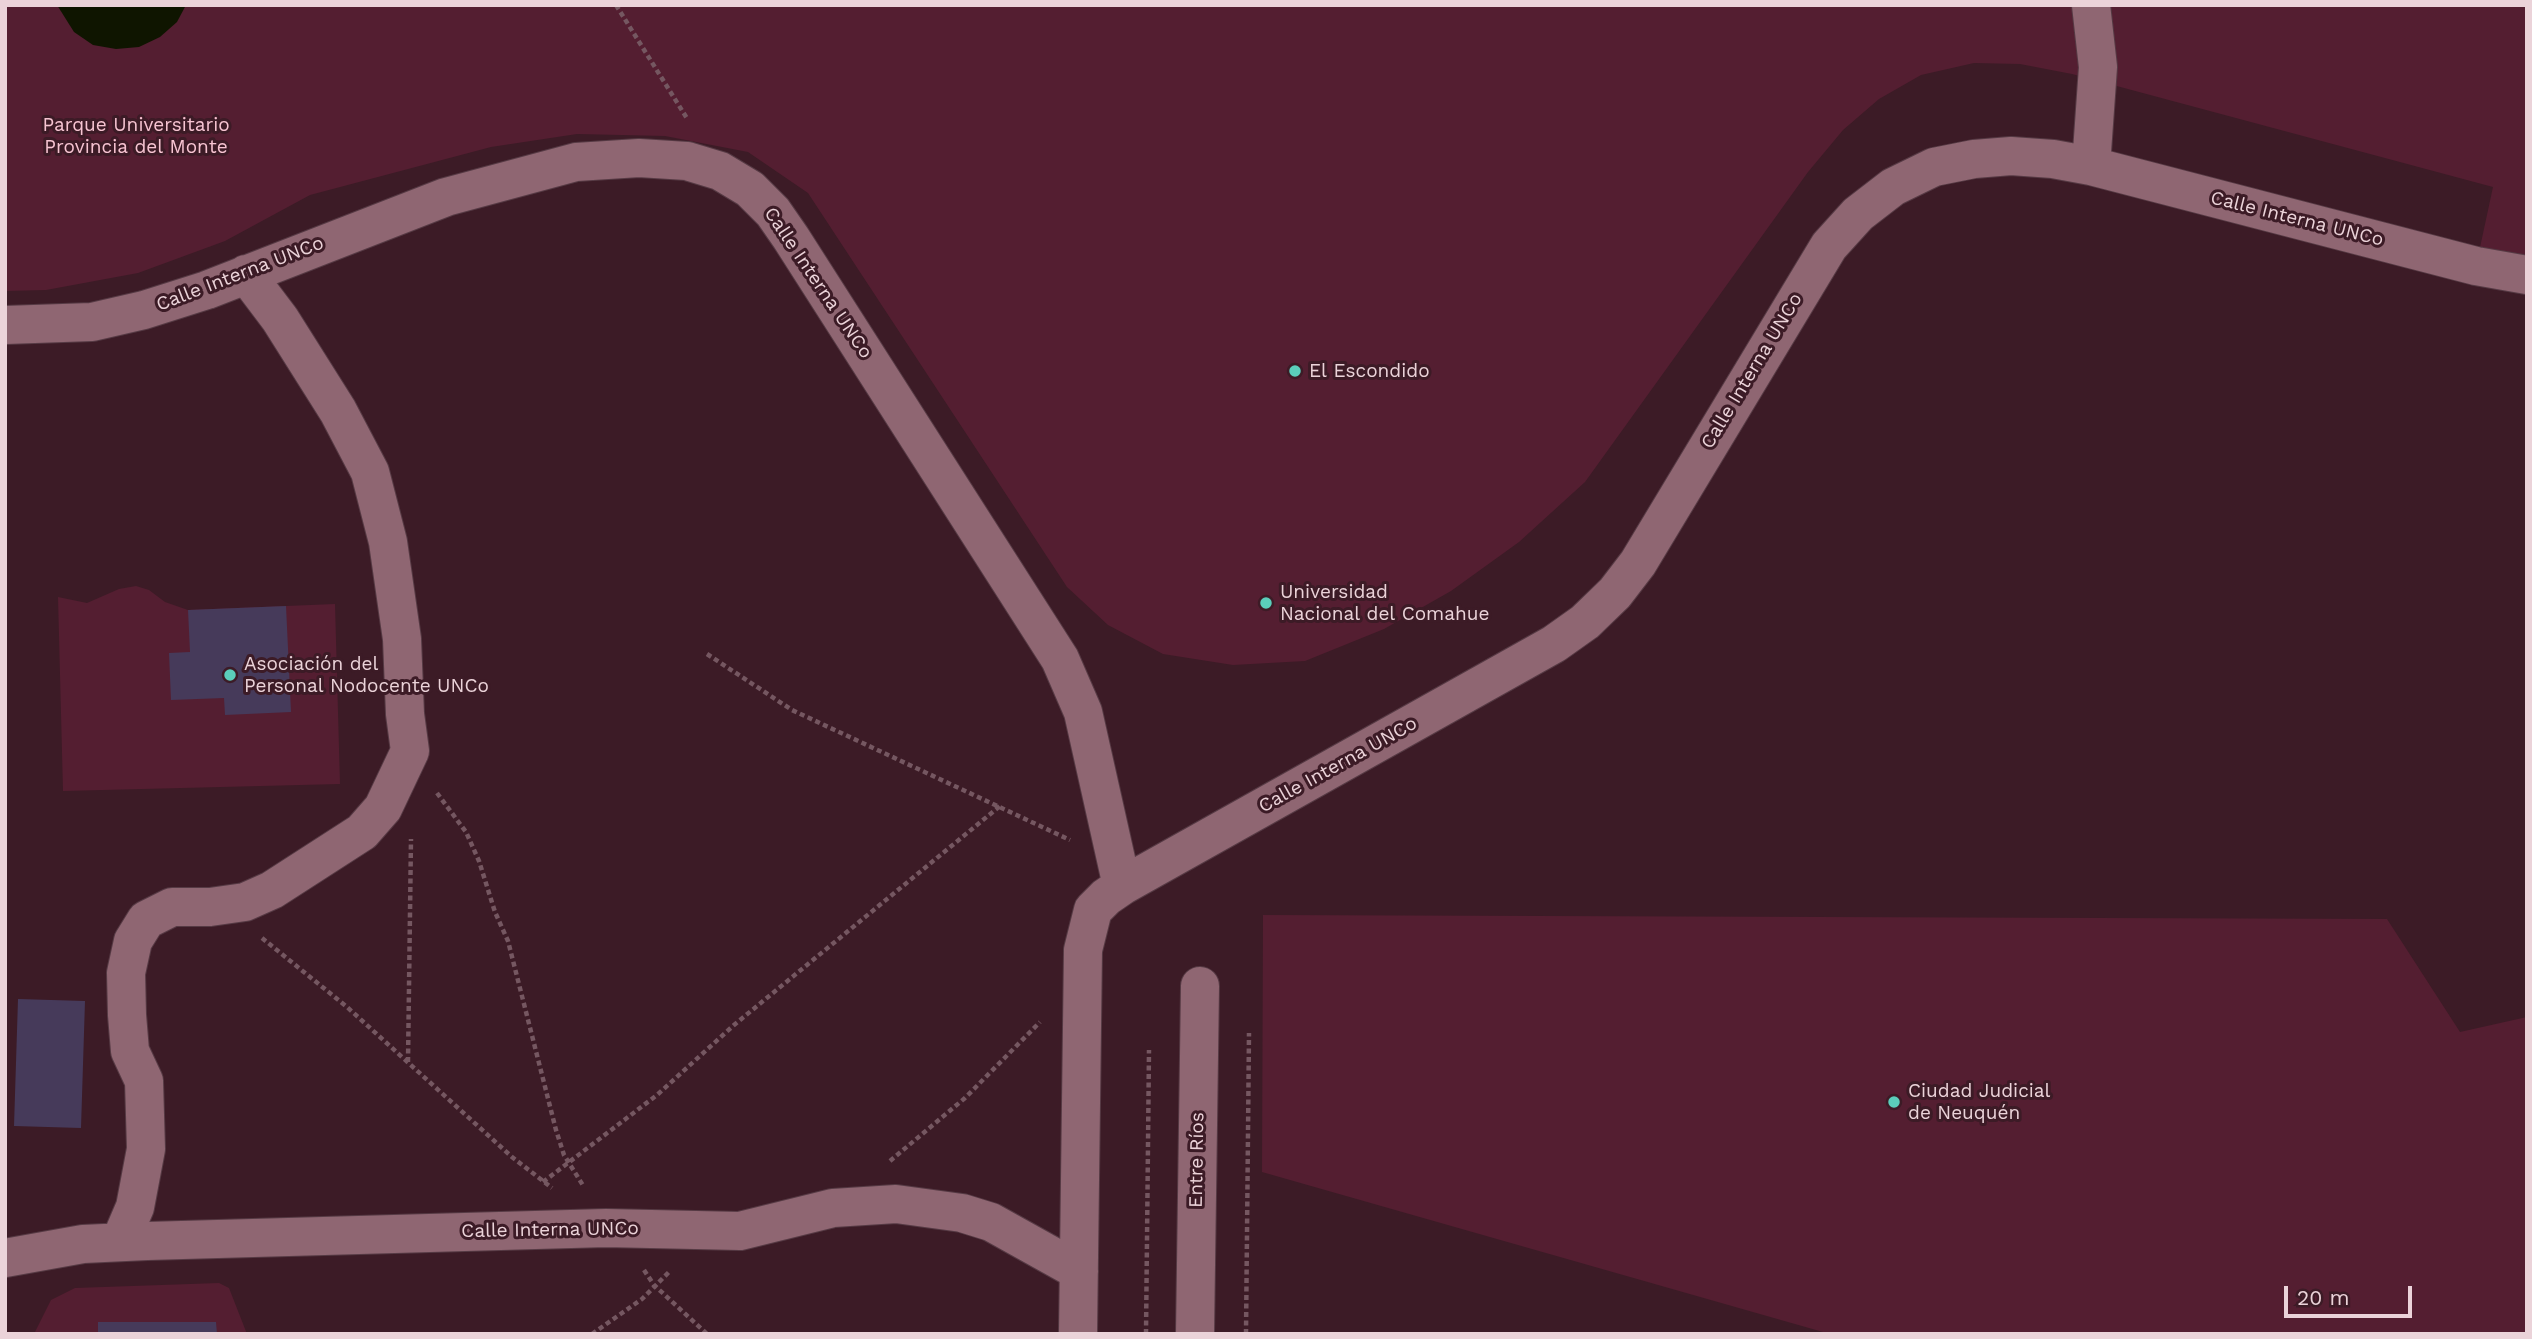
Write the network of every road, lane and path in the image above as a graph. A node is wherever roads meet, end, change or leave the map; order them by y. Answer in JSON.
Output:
{"nodes":[{"id":1,"x":616,"y":5,"type":"edge"},
{"id":2,"x":2091,"y":5,"type":"edge"},
{"id":3,"x":2091,"y":166,"type":"junction"},
{"id":4,"x":720,"y":171,"type":"junction"},
{"id":5,"x":246,"y":274,"type":"junction"},
{"id":6,"x":2527,"y":275,"type":"edge"},
{"id":7,"x":5,"y":325,"type":"edge"},
{"id":8,"x":707,"y":654,"type":"dead end"},
{"id":9,"x":410,"y":751,"type":"junction"},
{"id":10,"x":1000,"y":806,"type":"junction"},
{"id":11,"x":411,"y":835,"type":"dead end"},
{"id":12,"x":1080,"y":845,"type":"dead end"},
{"id":13,"x":1122,"y":886,"type":"junction"},
{"id":14,"x":210,"y":907,"type":"junction"},
{"id":15,"x":1200,"y":986,"type":"dead end"},
{"id":16,"x":1042,"y":1019,"type":"dead end"},
{"id":17,"x":1249,"y":1033,"type":"dead end"},
{"id":18,"x":1149,"y":1050,"type":"dead end"},
{"id":19,"x":408,"y":1062,"type":"junction"},
{"id":20,"x":570,"y":1162,"type":"junction"},
{"id":21,"x":883,"y":1167,"type":"dead end"},
{"id":22,"x":543,"y":1182,"type":"junction"},
{"id":23,"x":554,"y":1189,"type":"dead end"},
{"id":24,"x":606,"y":1228,"type":"junction"},
{"id":25,"x":715,"y":1231,"type":"junction"},
{"id":26,"x":120,"y":1242,"type":"junction"},
{"id":27,"x":5,"y":1258,"type":"edge"},
{"id":28,"x":1079,"y":1271,"type":"junction"},
{"id":29,"x":654,"y":1285,"type":"junction"},
{"id":30,"x":592,"y":1334,"type":"edge"},
{"id":31,"x":707,"y":1334,"type":"edge"},
{"id":32,"x":1078,"y":1334,"type":"edge"},
{"id":33,"x":1146,"y":1334,"type":"edge"},
{"id":34,"x":1195,"y":1334,"type":"edge"},
{"id":35,"x":1246,"y":1334,"type":"edge"}],
"edges":[{"from":1,"to":4,"type":"path"},
{"from":2,"to":3,"type":"street"},
{"from":3,"to":6,"type":"street","name":"Calle Interna UNCo"},
{"from":3,"to":13,"type":"street","name":"Calle Interna UNCo"},
{"from":4,"to":5,"type":"street","name":"Calle Interna UNCo"},
{"from":4,"to":13,"type":"street","name":"Calle Interna UNCo"},
{"from":5,"to":7,"type":"street","name":"Calle Interna UNCo"},
{"from":5,"to":9,"type":"street"},
{"from":8,"to":10,"type":"path"},
{"from":9,"to":14,"type":"street"},
{"from":9,"to":20,"type":"path"},
{"from":10,"to":12,"type":"path"},
{"from":10,"to":20,"type":"path"},
{"from":11,"to":19,"type":"path"},
{"from":13,"to":28,"type":"street","name":"Calle Interna UNCo"},
{"from":14,"to":19,"type":"path"},
{"from":14,"to":26,"type":"street"},
{"from":15,"to":34,"type":"street","name":"Entre Ríos"},
{"from":16,"to":21,"type":"path"},
{"from":17,"to":35,"type":"path"},
{"from":18,"to":33,"type":"path"},
{"from":19,"to":22,"type":"path"},
{"from":20,"to":22,"type":"path"},
{"from":20,"to":24,"type":"path"},
{"from":22,"to":23,"type":"path"},
{"from":24,"to":25,"type":"street","name":"Calle Interna UNCo"},
{"from":24,"to":26,"type":"street","name":"Calle Interna UNCo"},
{"from":24,"to":29,"type":"path"},
{"from":25,"to":28,"type":"street","name":"Calle Interna UNCo"},
{"from":25,"to":29,"type":"path"},
{"from":26,"to":27,"type":"street","name":"Calle Interna UNCo"},
{"from":28,"to":32,"type":"street","name":"Calle Interna UNCo"},
{"from":29,"to":30,"type":"path"},
{"from":29,"to":31,"type":"path"}]}
